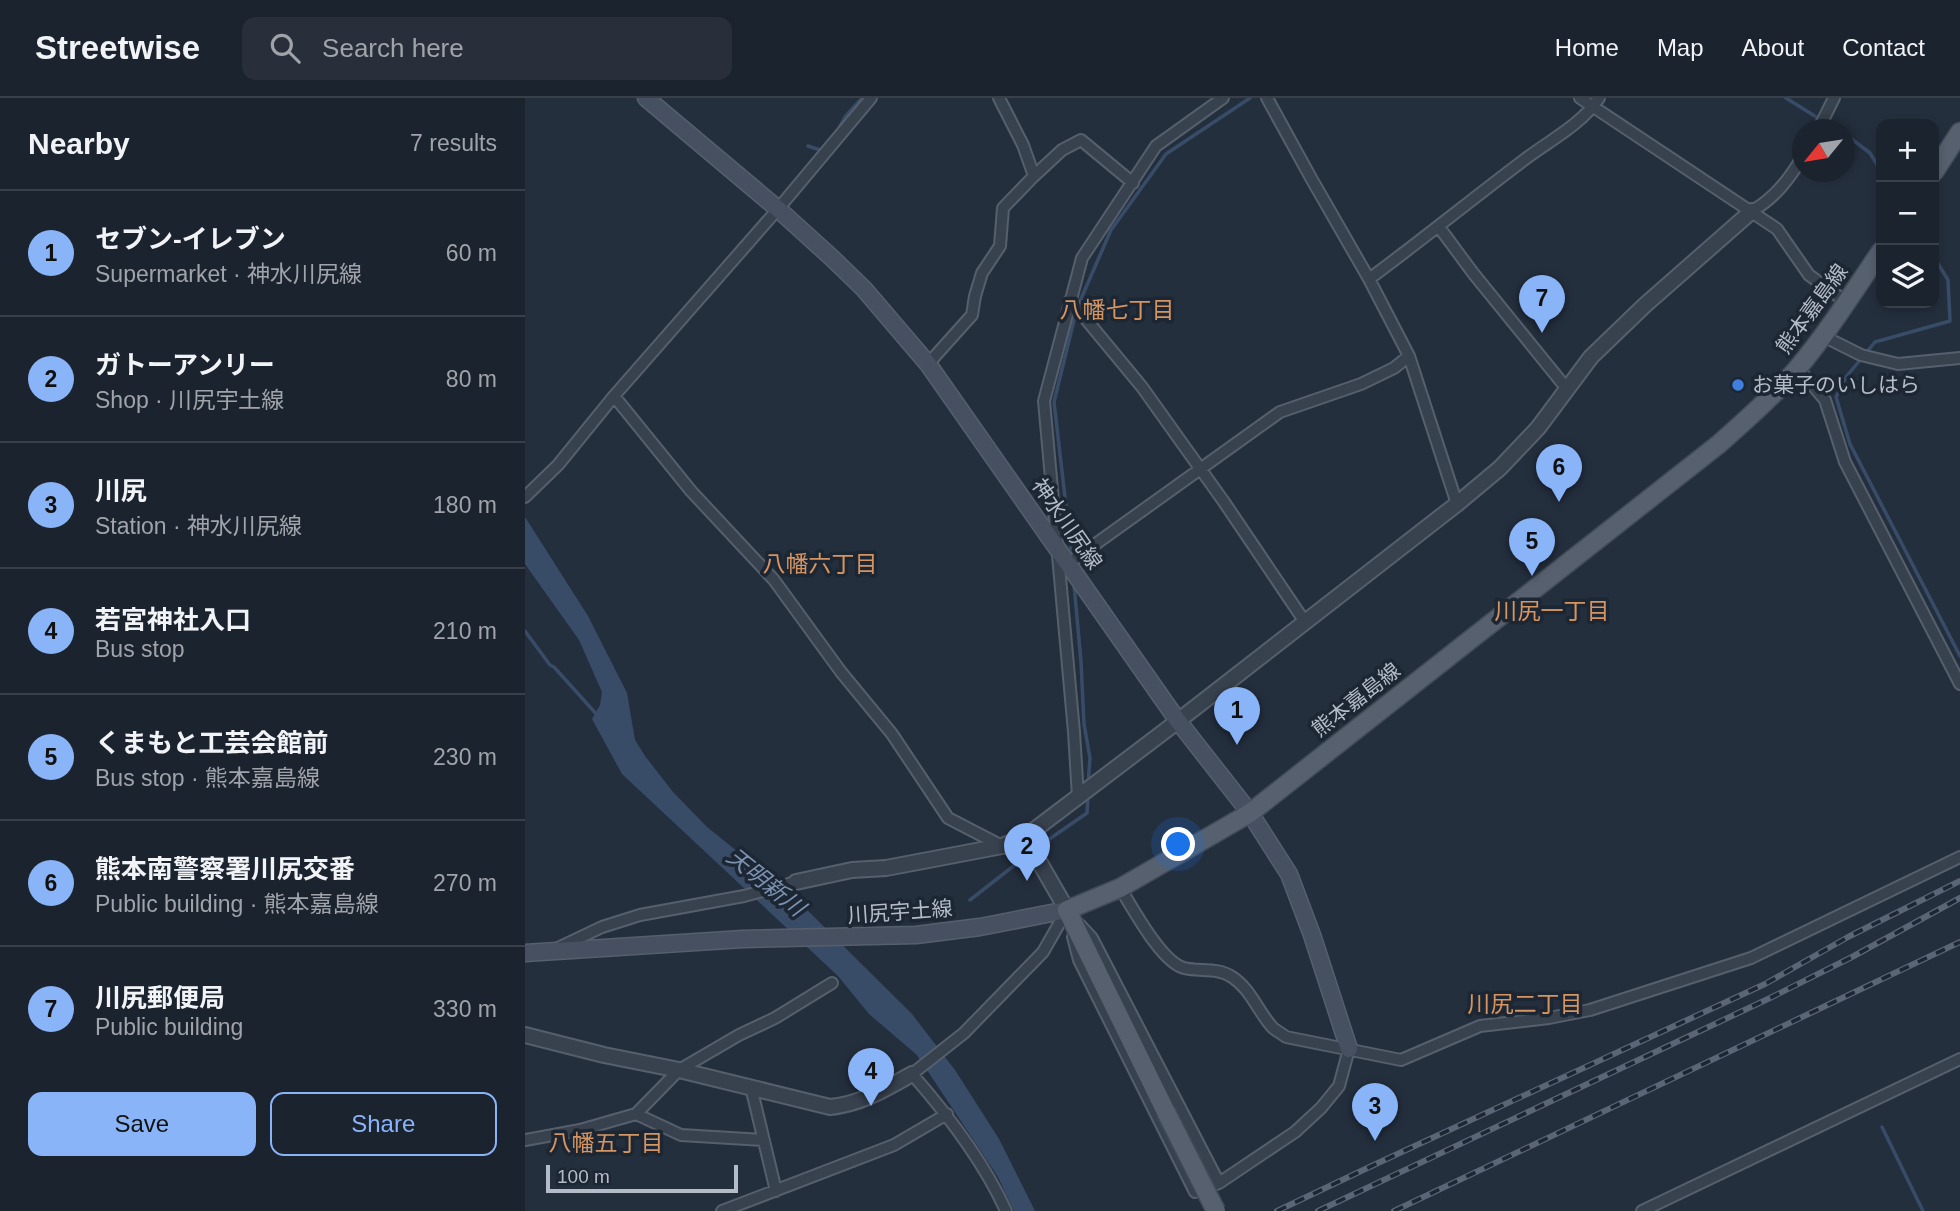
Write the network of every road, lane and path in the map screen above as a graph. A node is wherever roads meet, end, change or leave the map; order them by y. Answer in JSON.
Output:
{"nodes":[{"id":1,"x":646,"y":98,"type":"edge"},
{"id":2,"x":871,"y":98,"type":"edge"},
{"id":3,"x":999,"y":98,"type":"edge"},
{"id":4,"x":1223,"y":98,"type":"edge"},
{"id":5,"x":1267,"y":98,"type":"edge"},
{"id":6,"x":1580,"y":98,"type":"edge"},
{"id":7,"x":1834,"y":98,"type":"edge"},
{"id":8,"x":1596,"y":102,"type":"edge"},
{"id":9,"x":1824,"y":119,"type":"edge"},
{"id":10,"x":1960,"y":132,"type":"edge"},
{"id":11,"x":1939,"y":164,"type":"edge"},
{"id":12,"x":1792,"y":174,"type":"edge"},
{"id":13,"x":1034,"y":176,"type":"junction"},
{"id":14,"x":1133,"y":183,"type":"junction"},
{"id":15,"x":778,"y":209,"type":"junction"},
{"id":16,"x":1752,"y":211,"type":"junction"},
{"id":17,"x":1439,"y":226,"type":"junction"},
{"id":18,"x":1876,"y":258,"type":"edge"},
{"id":19,"x":1369,"y":279,"type":"junction"},
{"id":20,"x":1070,"y":300,"type":"junction"},
{"id":21,"x":1846,"y":302,"type":"junction"},
{"id":22,"x":1823,"y":336,"type":"junction"},
{"id":23,"x":1409,"y":356,"type":"junction"},
{"id":24,"x":1960,"y":358,"type":"edge"},
{"id":25,"x":928,"y":364,"type":"junction"},
{"id":26,"x":1798,"y":368,"type":"junction"},
{"id":27,"x":1567,"y":389,"type":"junction"},
{"id":28,"x":614,"y":396,"type":"junction"},
{"id":29,"x":1200,"y":469,"type":"junction"},
{"id":30,"x":525,"y":496,"type":"edge"},
{"id":31,"x":1457,"y":505,"type":"junction"},
{"id":32,"x":1056,"y":545,"type":"junction"},
{"id":33,"x":1069,"y":563,"type":"junction"},
{"id":34,"x":1305,"y":622,"type":"junction"},
{"id":35,"x":1960,"y":684,"type":"edge"},
{"id":36,"x":1178,"y":721,"type":"junction"},
{"id":37,"x":1078,"y":797,"type":"junction"},
{"id":38,"x":1250,"y":813,"type":"junction"},
{"id":39,"x":1025,"y":836,"type":"junction"},
{"id":40,"x":1002,"y":846,"type":"junction"},
{"id":41,"x":1960,"y":857,"type":"edge"},
{"id":42,"x":796,"y":882,"type":"joint"},
{"id":43,"x":1120,"y":888,"type":"junction"},
{"id":44,"x":1067,"y":911,"type":"junction"},
{"id":45,"x":554,"y":950,"type":"junction"},
{"id":46,"x":525,"y":953,"type":"edge"},
{"id":47,"x":832,"y":983,"type":"dead end"},
{"id":48,"x":525,"y":1035,"type":"edge"},
{"id":49,"x":1349,"y":1049,"type":"junction"},
{"id":50,"x":1960,"y":1059,"type":"edge"},
{"id":51,"x":679,"y":1070,"type":"junction"},
{"id":52,"x":912,"y":1074,"type":"junction"},
{"id":53,"x":751,"y":1087,"type":"junction"},
{"id":54,"x":636,"y":1114,"type":"junction"},
{"id":55,"x":947,"y":1114,"type":"junction"},
{"id":56,"x":525,"y":1140,"type":"edge"},
{"id":57,"x":763,"y":1140,"type":"junction"},
{"id":58,"x":1219,"y":1184,"type":"junction"},
{"id":59,"x":776,"y":1191,"type":"junction"},
{"id":60,"x":722,"y":1211,"type":"edge"},
{"id":61,"x":1006,"y":1211,"type":"edge"},
{"id":62,"x":1216,"y":1211,"type":"edge"},
{"id":63,"x":1642,"y":1211,"type":"edge"}],
"edges":[{"from":1,"to":15,"type":"main road","name":"神水川尻線"},
{"from":2,"to":15,"type":"street"},
{"from":3,"to":13,"type":"street"},
{"from":4,"to":14,"type":"street"},
{"from":5,"to":19,"type":"street"},
{"from":6,"to":8,"type":"street"},
{"from":7,"to":9,"type":"street"},
{"from":8,"to":16,"type":"street"},
{"from":8,"to":17,"type":"street"},
{"from":10,"to":11,"type":"main road"},
{"from":12,"to":16,"type":"street"},
{"from":13,"to":14,"type":"street"},
{"from":13,"to":25,"type":"street"},
{"from":14,"to":20,"type":"street"},
{"from":15,"to":25,"type":"main road","name":"神水川尻線"},
{"from":15,"to":28,"type":"street"},
{"from":16,"to":21,"type":"street"},
{"from":16,"to":27,"type":"street"},
{"from":17,"to":19,"type":"street"},
{"from":17,"to":27,"type":"street"},
{"from":18,"to":21,"type":"main road","name":"熊本嘉島線"},
{"from":19,"to":23,"type":"street"},
{"from":20,"to":29,"type":"street"},
{"from":20,"to":32,"type":"street"},
{"from":21,"to":22,"type":"main road","name":"熊本嘉島線"},
{"from":22,"to":24,"type":"street"},
{"from":22,"to":26,"type":"main road","name":"熊本嘉島線"},
{"from":23,"to":29,"type":"street"},
{"from":23,"to":31,"type":"street"},
{"from":25,"to":32,"type":"main road","name":"神水川尻線"},
{"from":26,"to":35,"type":"street"},
{"from":26,"to":38,"type":"main road","name":"熊本嘉島線"},
{"from":27,"to":31,"type":"street"},
{"from":28,"to":30,"type":"street"},
{"from":28,"to":40,"type":"street"},
{"from":29,"to":33,"type":"street"},
{"from":29,"to":34,"type":"street"},
{"from":31,"to":34,"type":"street"},
{"from":32,"to":33,"type":"main road","name":"神水川尻線"},
{"from":32,"to":37,"type":"street"},
{"from":33,"to":36,"type":"main road","name":"神水川尻線"},
{"from":34,"to":36,"type":"street"},
{"from":36,"to":37,"type":"street"},
{"from":36,"to":38,"type":"main road","name":"神水川尻線"},
{"from":37,"to":39,"type":"street"},
{"from":38,"to":43,"type":"main road","name":"熊本嘉島線"},
{"from":38,"to":49,"type":"main road","name":"神水川尻線"},
{"from":39,"to":40,"type":"street"},
{"from":39,"to":44,"type":"street"},
{"from":40,"to":42,"type":"street"},
{"from":41,"to":49,"type":"street"},
{"from":42,"to":45,"type":"street"},
{"from":43,"to":44,"type":"main road","name":"熊本嘉島線"},
{"from":43,"to":49,"type":"street"},
{"from":44,"to":45,"type":"main road","name":"川尻宇土線"},
{"from":44,"to":52,"type":"street"},
{"from":44,"to":58,"type":"street"},
{"from":44,"to":58,"type":"street"},
{"from":44,"to":62,"type":"main road","bridge":true},
{"from":45,"to":46,"type":"main road","name":"川尻宇土線"},
{"from":47,"to":51,"type":"street"},
{"from":48,"to":51,"type":"street"},
{"from":49,"to":58,"type":"street"},
{"from":50,"to":63,"type":"street"},
{"from":51,"to":53,"type":"street"},
{"from":51,"to":54,"type":"street"},
{"from":52,"to":53,"type":"street"},
{"from":52,"to":55,"type":"street"},
{"from":53,"to":57,"type":"street"},
{"from":54,"to":56,"type":"street"},
{"from":54,"to":57,"type":"street"},
{"from":55,"to":59,"type":"street"},
{"from":55,"to":61,"type":"street"},
{"from":57,"to":59,"type":"street"},
{"from":59,"to":60,"type":"street"}]}
